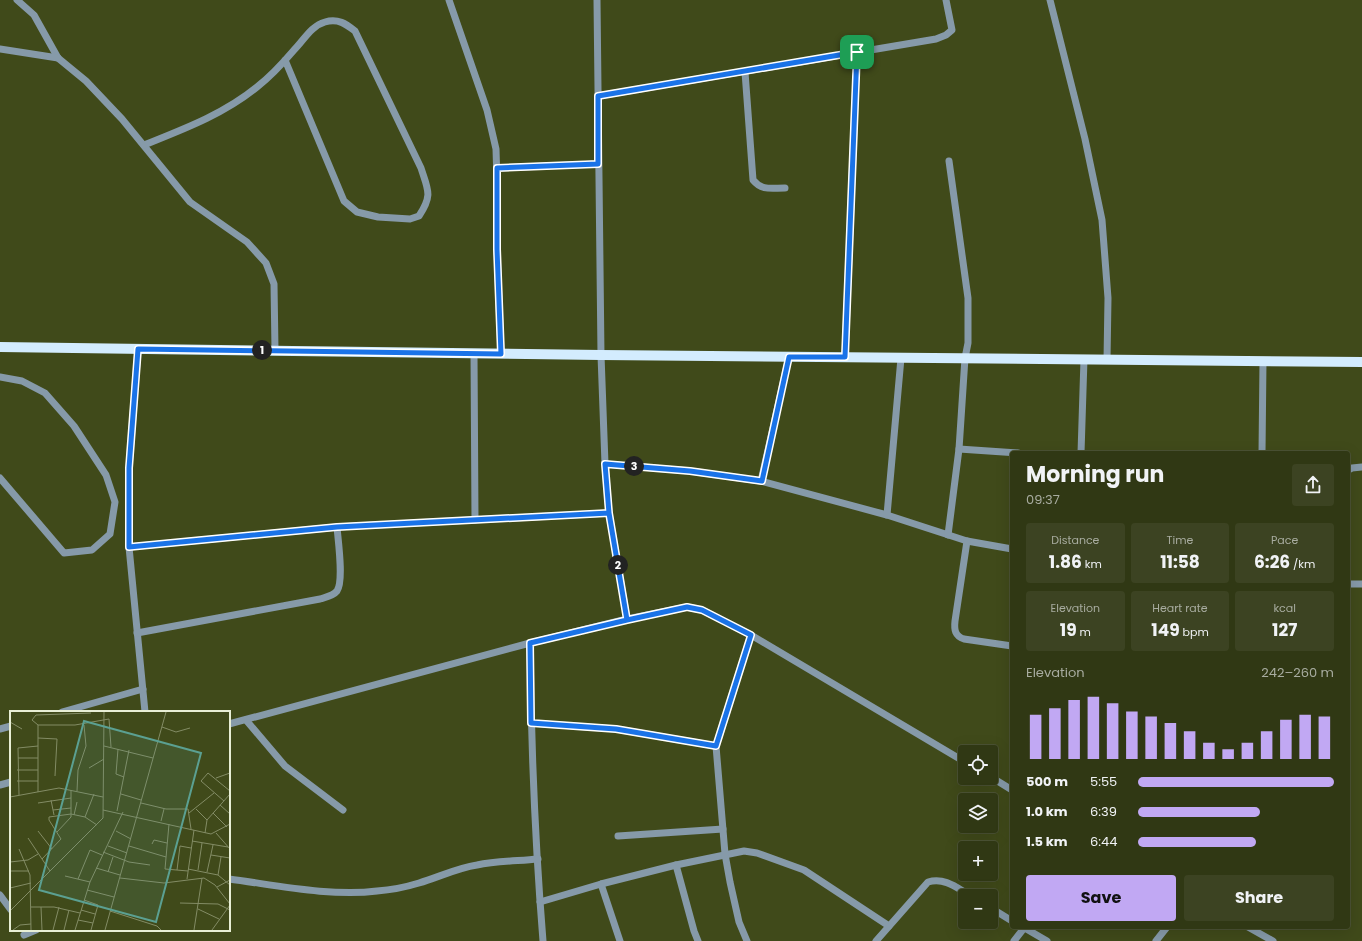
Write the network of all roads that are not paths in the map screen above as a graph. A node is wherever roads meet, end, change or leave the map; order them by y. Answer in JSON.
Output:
{"nodes":[{"id":1,"x":17,"y":0,"type":"edge"},
{"id":2,"x":449,"y":0,"type":"edge"},
{"id":3,"x":597,"y":0,"type":"edge"},
{"id":4,"x":946,"y":0,"type":"edge"},
{"id":5,"x":1050,"y":0,"type":"edge"},
{"id":6,"x":0,"y":49,"type":"edge"},
{"id":7,"x":857,"y":52,"type":"junction"},
{"id":8,"x":58,"y":58,"type":"junction"},
{"id":9,"x":285,"y":60,"type":"junction"},
{"id":10,"x":745,"y":72,"type":"junction"},
{"id":11,"x":598,"y":96,"type":"junction"},
{"id":12,"x":144,"y":146,"type":"junction"},
{"id":13,"x":949,"y":161,"type":"dead end"},
{"id":14,"x":598,"y":164,"type":"junction"},
{"id":15,"x":497,"y":168,"type":"junction"},
{"id":16,"x":785,"y":188,"type":"dead end"},
{"id":17,"x":0,"y":347,"type":"edge"},
{"id":18,"x":138,"y":349,"type":"junction"},
{"id":19,"x":274,"y":350,"type":"junction"},
{"id":20,"x":474,"y":353,"type":"junction"},
{"id":21,"x":501,"y":354,"type":"junction"},
{"id":22,"x":601,"y":355,"type":"junction"},
{"id":23,"x":789,"y":357,"type":"junction"},
{"id":24,"x":845,"y":357,"type":"junction"},
{"id":25,"x":901,"y":358,"type":"junction"},
{"id":26,"x":965,"y":358,"type":"junction"},
{"id":27,"x":1084,"y":359,"type":"junction"},
{"id":28,"x":1107,"y":360,"type":"junction"},
{"id":29,"x":1262,"y":361,"type":"junction"},
{"id":30,"x":1362,"y":362,"type":"edge"},
{"id":31,"x":0,"y":377,"type":"edge"},
{"id":32,"x":959,"y":449,"type":"junction"},
{"id":33,"x":1081,"y":451,"type":"edge"},
{"id":34,"x":1262,"y":451,"type":"edge"},
{"id":35,"x":1010,"y":452,"type":"edge"},
{"id":36,"x":605,"y":464,"type":"junction"},
{"id":37,"x":1362,"y":466,"type":"edge"},
{"id":38,"x":1350,"y":469,"type":"edge"},
{"id":39,"x":0,"y":478,"type":"edge"},
{"id":40,"x":762,"y":481,"type":"junction"},
{"id":41,"x":609,"y":513,"type":"junction"},
{"id":42,"x":887,"y":515,"type":"junction"},
{"id":43,"x":475,"y":520,"type":"junction"},
{"id":44,"x":337,"y":527,"type":"junction"},
{"id":45,"x":948,"y":535,"type":"junction"},
{"id":46,"x":967,"y":541,"type":"junction"},
{"id":47,"x":129,"y":547,"type":"junction"},
{"id":48,"x":1010,"y":549,"type":"edge"},
{"id":49,"x":1350,"y":584,"type":"edge"},
{"id":50,"x":1362,"y":584,"type":"edge"},
{"id":51,"x":627,"y":620,"type":"junction"},
{"id":52,"x":137,"y":632,"type":"junction"},
{"id":53,"x":751,"y":635,"type":"junction"},
{"id":54,"x":530,"y":643,"type":"junction"},
{"id":55,"x":1010,"y":646,"type":"edge"},
{"id":56,"x":143,"y":689,"type":"junction"},
{"id":57,"x":66,"y":711,"type":"edge"},
{"id":58,"x":145,"y":711,"type":"edge"},
{"id":59,"x":246,"y":720,"type":"junction"},
{"id":60,"x":531,"y":723,"type":"junction"},
{"id":61,"x":230,"y":724,"type":"edge"},
{"id":62,"x":10,"y":726,"type":"edge"},
{"id":63,"x":0,"y":729,"type":"edge"},
{"id":64,"x":716,"y":746,"type":"junction"},
{"id":65,"x":958,"y":758,"type":"edge"},
{"id":66,"x":998,"y":781,"type":"edge"},
{"id":67,"x":10,"y":782,"type":"edge"},
{"id":68,"x":0,"y":785,"type":"edge"},
{"id":69,"x":1010,"y":789,"type":"edge"},
{"id":70,"x":343,"y":810,"type":"dead end"},
{"id":71,"x":723,"y":829,"type":"junction"},
{"id":72,"x":618,"y":836,"type":"dead end"},
{"id":73,"x":725,"y":854,"type":"junction"},
{"id":74,"x":538,"y":859,"type":"junction"},
{"id":75,"x":676,"y":864,"type":"junction"},
{"id":76,"x":230,"y":879,"type":"edge"},
{"id":77,"x":602,"y":884,"type":"junction"},
{"id":78,"x":958,"y":889,"type":"edge"},
{"id":79,"x":0,"y":895,"type":"edge"},
{"id":80,"x":540,"y":902,"type":"junction"},
{"id":81,"x":10,"y":909,"type":"edge"},
{"id":82,"x":998,"y":912,"type":"edge"},
{"id":83,"x":1010,"y":920,"type":"edge"},
{"id":84,"x":889,"y":926,"type":"junction"},
{"id":85,"x":1022,"y":929,"type":"edge"},
{"id":86,"x":1026,"y":929,"type":"edge"},
{"id":87,"x":1165,"y":929,"type":"edge"},
{"id":88,"x":1252,"y":929,"type":"edge"},
{"id":89,"x":34,"y":931,"type":"edge"},
{"id":90,"x":24,"y":935,"type":"edge"},
{"id":91,"x":543,"y":941,"type":"edge"},
{"id":92,"x":620,"y":941,"type":"edge"},
{"id":93,"x":698,"y":941,"type":"edge"},
{"id":94,"x":747,"y":941,"type":"edge"},
{"id":95,"x":876,"y":941,"type":"edge"},
{"id":96,"x":1014,"y":941,"type":"edge"},
{"id":97,"x":1047,"y":941,"type":"edge"},
{"id":98,"x":1156,"y":941,"type":"edge"},
{"id":99,"x":1273,"y":941,"type":"edge"}],
"edges":[{"from":1,"to":8,"type":"street"},
{"from":2,"to":15,"type":"street"},
{"from":3,"to":11,"type":"street"},
{"from":4,"to":7,"type":"street"},
{"from":5,"to":28,"type":"street"},
{"from":6,"to":8,"type":"street"},
{"from":7,"to":10,"type":"street"},
{"from":7,"to":24,"type":"street"},
{"from":8,"to":12,"type":"street"},
{"from":9,"to":9,"type":"street"},
{"from":9,"to":12,"type":"street"},
{"from":10,"to":11,"type":"street"},
{"from":10,"to":16,"type":"street"},
{"from":11,"to":14,"type":"street"},
{"from":12,"to":19,"type":"street"},
{"from":13,"to":26,"type":"street"},
{"from":14,"to":15,"type":"street"},
{"from":14,"to":22,"type":"street"},
{"from":15,"to":21,"type":"street"},
{"from":17,"to":18,"type":"main road"},
{"from":18,"to":19,"type":"main road"},
{"from":18,"to":47,"type":"street"},
{"from":19,"to":20,"type":"main road"},
{"from":20,"to":21,"type":"main road"},
{"from":20,"to":43,"type":"street"},
{"from":21,"to":22,"type":"main road"},
{"from":22,"to":23,"type":"main road"},
{"from":22,"to":36,"type":"street"},
{"from":23,"to":24,"type":"main road"},
{"from":23,"to":40,"type":"street"},
{"from":24,"to":25,"type":"main road"},
{"from":25,"to":26,"type":"main road"},
{"from":25,"to":42,"type":"street"},
{"from":26,"to":27,"type":"main road"},
{"from":26,"to":32,"type":"street"},
{"from":27,"to":28,"type":"main road"},
{"from":27,"to":33,"type":"street"},
{"from":28,"to":29,"type":"main road"},
{"from":29,"to":30,"type":"main road"},
{"from":29,"to":34,"type":"street"},
{"from":31,"to":39,"type":"street"},
{"from":32,"to":35,"type":"street"},
{"from":32,"to":45,"type":"street"},
{"from":36,"to":40,"type":"street"},
{"from":36,"to":41,"type":"street"},
{"from":37,"to":38,"type":"street"},
{"from":40,"to":42,"type":"street"},
{"from":41,"to":43,"type":"street"},
{"from":41,"to":51,"type":"street"},
{"from":42,"to":45,"type":"street"},
{"from":43,"to":44,"type":"street"},
{"from":44,"to":47,"type":"street"},
{"from":44,"to":52,"type":"street"},
{"from":45,"to":46,"type":"street"},
{"from":46,"to":48,"type":"street"},
{"from":46,"to":55,"type":"street"},
{"from":47,"to":52,"type":"street"},
{"from":49,"to":50,"type":"street"},
{"from":51,"to":53,"type":"street"},
{"from":51,"to":54,"type":"street"},
{"from":52,"to":56,"type":"street"},
{"from":53,"to":64,"type":"street"},
{"from":53,"to":65,"type":"street"},
{"from":54,"to":59,"type":"street"},
{"from":54,"to":60,"type":"street"},
{"from":56,"to":57,"type":"street"},
{"from":56,"to":58,"type":"street"},
{"from":59,"to":61,"type":"street"},
{"from":59,"to":70,"type":"street"},
{"from":60,"to":64,"type":"street"},
{"from":60,"to":74,"type":"street"},
{"from":62,"to":63,"type":"street"},
{"from":64,"to":71,"type":"street"},
{"from":66,"to":69,"type":"street"},
{"from":67,"to":68,"type":"street"},
{"from":71,"to":72,"type":"street"},
{"from":71,"to":73,"type":"street"},
{"from":73,"to":75,"type":"street"},
{"from":73,"to":84,"type":"street"},
{"from":73,"to":94,"type":"street"},
{"from":74,"to":76,"type":"street"},
{"from":74,"to":80,"type":"street"},
{"from":75,"to":77,"type":"street"},
{"from":75,"to":93,"type":"street"},
{"from":77,"to":80,"type":"street"},
{"from":77,"to":92,"type":"street"},
{"from":78,"to":84,"type":"street"},
{"from":79,"to":81,"type":"street"},
{"from":80,"to":91,"type":"street"},
{"from":82,"to":83,"type":"street"},
{"from":84,"to":95,"type":"street"},
{"from":85,"to":96,"type":"street"},
{"from":86,"to":97,"type":"street"},
{"from":87,"to":98,"type":"street"},
{"from":88,"to":99,"type":"street"},
{"from":89,"to":90,"type":"street"}]}
